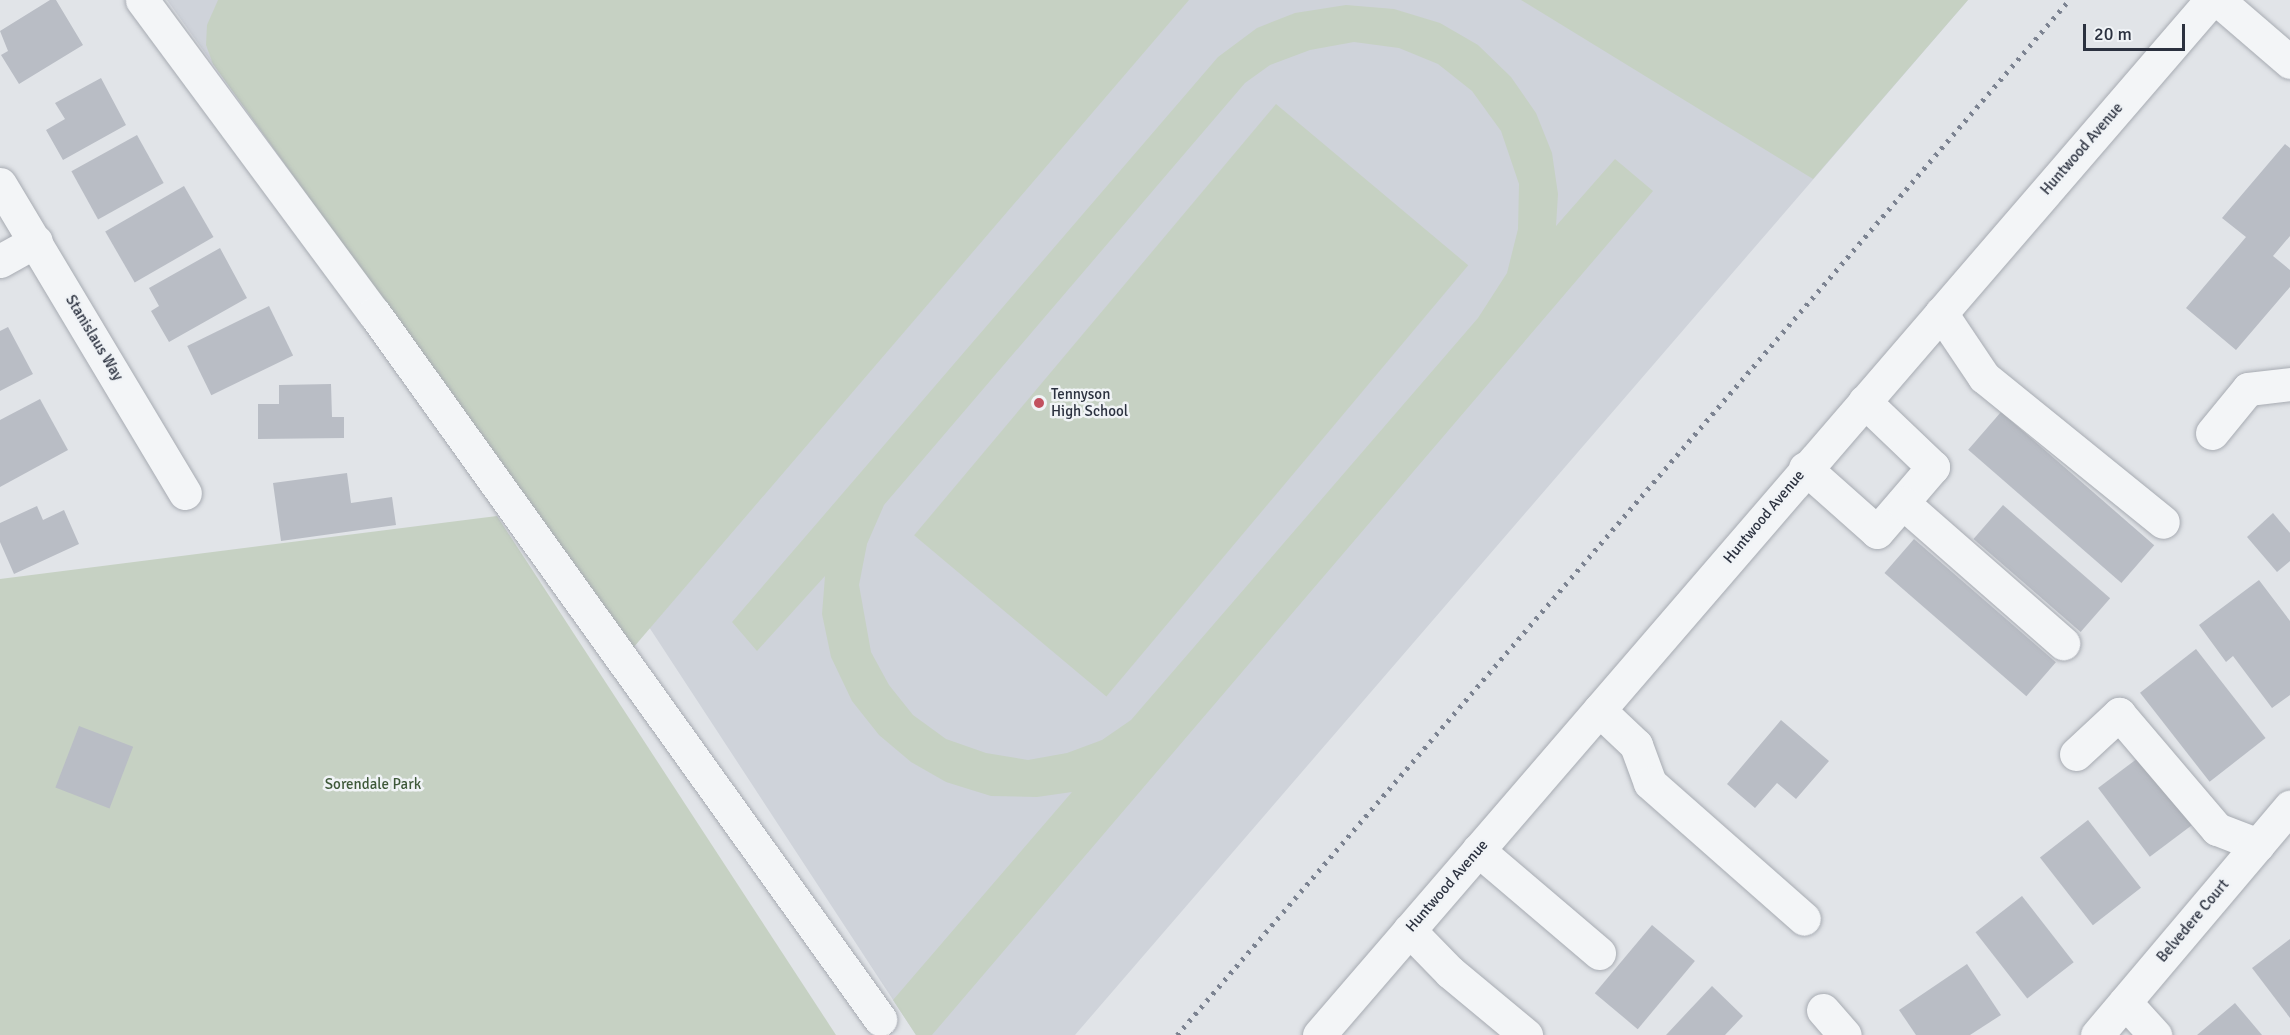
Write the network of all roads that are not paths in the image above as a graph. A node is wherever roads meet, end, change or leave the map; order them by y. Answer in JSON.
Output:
{"nodes":[{"id":1,"x":142,"y":0,"type":"edge"},
{"id":2,"x":2211,"y":0,"type":"edge"},
{"id":3,"x":2218,"y":0,"type":"edge"},
{"id":4,"x":2290,"y":62,"type":"edge"},
{"id":5,"x":0,"y":184,"type":"edge"},
{"id":6,"x":36,"y":241,"type":"junction"},
{"id":7,"x":0,"y":261,"type":"edge"},
{"id":8,"x":1941,"y":313,"type":"junction"},
{"id":9,"x":2290,"y":384,"type":"edge"},
{"id":10,"x":1864,"y":401,"type":"junction"},
{"id":11,"x":2212,"y":433,"type":"dead end"},
{"id":12,"x":1805,"y":468,"type":"junction"},
{"id":13,"x":185,"y":493,"type":"dead end"},
{"id":14,"x":1903,"y":503,"type":"junction"},
{"id":15,"x":2163,"y":522,"type":"dead end"},
{"id":16,"x":2062,"y":643,"type":"dead end"},
{"id":17,"x":1599,"y":710,"type":"junction"},
{"id":18,"x":2076,"y":754,"type":"dead end"},
{"id":19,"x":2290,"y":807,"type":"edge"},
{"id":20,"x":2258,"y":845,"type":"junction"},
{"id":21,"x":1478,"y":850,"type":"junction"},
{"id":22,"x":1804,"y":919,"type":"dead end"},
{"id":23,"x":1409,"y":930,"type":"junction"},
{"id":24,"x":1599,"y":953,"type":"dead end"},
{"id":25,"x":2125,"y":1002,"type":"junction"},
{"id":26,"x":1823,"y":1010,"type":"dead end"},
{"id":27,"x":880,"y":1020,"type":"dead end"},
{"id":28,"x":1319,"y":1035,"type":"edge"},
{"id":29,"x":1526,"y":1035,"type":"edge"},
{"id":30,"x":1845,"y":1035,"type":"edge"},
{"id":31,"x":2097,"y":1035,"type":"edge"},
{"id":32,"x":2155,"y":1035,"type":"edge"}],
"edges":[{"from":1,"to":27,"type":"street"},
{"from":2,"to":8,"type":"street","name":"Huntwood Avenue"},
{"from":3,"to":4,"type":"street"},
{"from":5,"to":6,"type":"street","name":"Stanislaus Way"},
{"from":6,"to":7,"type":"street"},
{"from":6,"to":13,"type":"street","name":"Stanislaus Way"},
{"from":8,"to":10,"type":"street","name":"Huntwood Avenue"},
{"from":8,"to":15,"type":"street"},
{"from":9,"to":11,"type":"street"},
{"from":10,"to":12,"type":"street","name":"Huntwood Avenue"},
{"from":10,"to":14,"type":"street"},
{"from":12,"to":14,"type":"street"},
{"from":12,"to":17,"type":"street","name":"Huntwood Avenue"},
{"from":14,"to":16,"type":"street"},
{"from":17,"to":21,"type":"street","name":"Huntwood Avenue"},
{"from":17,"to":22,"type":"street"},
{"from":18,"to":20,"type":"street"},
{"from":19,"to":20,"type":"street","name":"Belvedere Court"},
{"from":20,"to":25,"type":"street","name":"Belvedere Court"},
{"from":21,"to":23,"type":"street","name":"Huntwood Avenue"},
{"from":21,"to":24,"type":"street"},
{"from":23,"to":28,"type":"street","name":"Huntwood Avenue"},
{"from":23,"to":29,"type":"street"},
{"from":25,"to":31,"type":"street","name":"Belvedere Court"},
{"from":25,"to":32,"type":"street"},
{"from":26,"to":30,"type":"street"}]}
